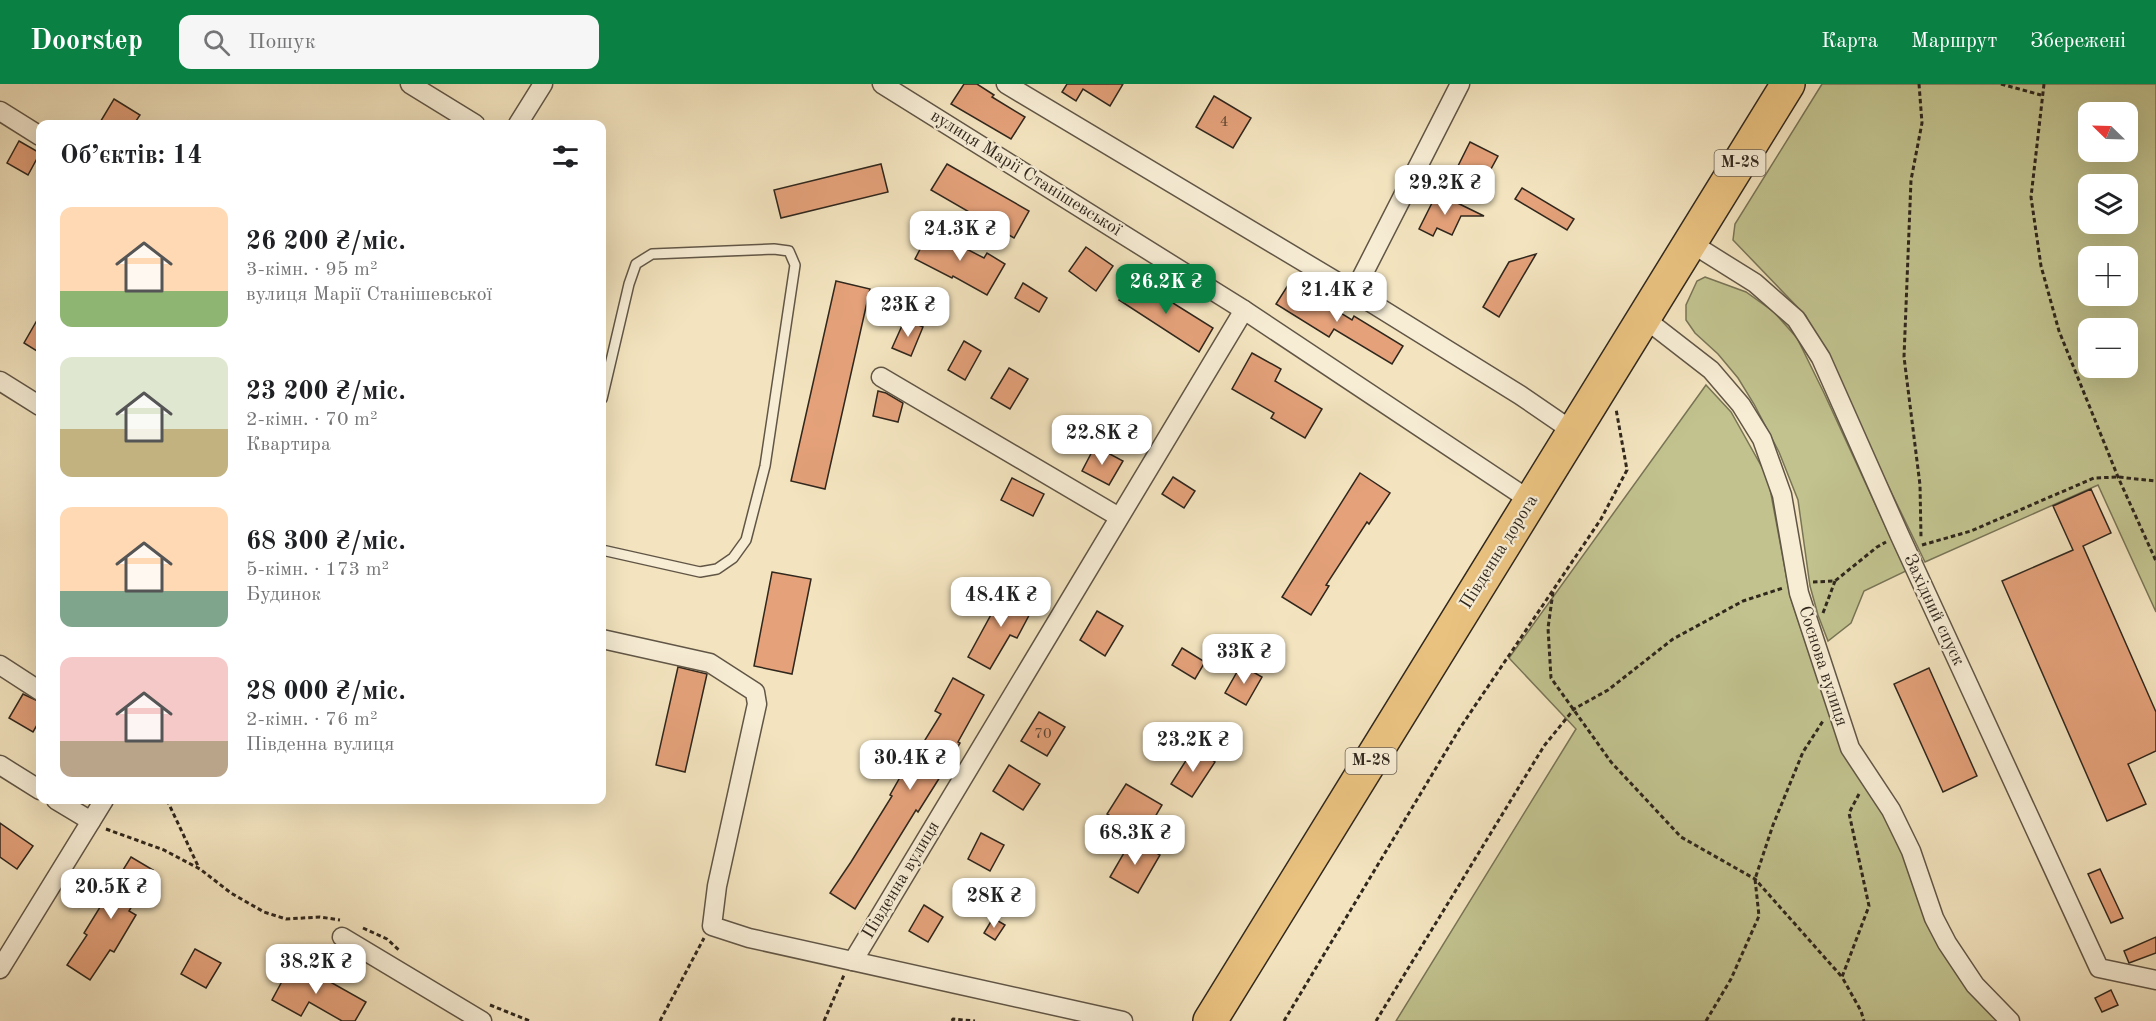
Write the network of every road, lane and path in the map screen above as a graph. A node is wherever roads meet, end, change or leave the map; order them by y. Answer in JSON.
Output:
{"nodes":[{"id":1,"x":410,"y":84,"type":"edge"},
{"id":2,"x":543,"y":84,"type":"edge"},
{"id":3,"x":882,"y":84,"type":"edge"},
{"id":4,"x":1005,"y":84,"type":"edge"},
{"id":5,"x":1788,"y":84,"type":"edge"},
{"id":6,"x":1919,"y":84,"type":"edge"},
{"id":7,"x":2001,"y":84,"type":"edge"},
{"id":8,"x":2044,"y":84,"type":"edge"},
{"id":9,"x":1454,"y":86,"type":"edge"},
{"id":10,"x":2041,"y":95,"type":"junction"},
{"id":11,"x":0,"y":111,"type":"edge"},
{"id":12,"x":468,"y":120,"type":"edge"},
{"id":13,"x":521,"y":120,"type":"edge"},
{"id":14,"x":36,"y":134,"type":"edge"},
{"id":15,"x":1691,"y":243,"type":"junction"},
{"id":16,"x":1354,"y":292,"type":"junction"},
{"id":17,"x":1244,"y":310,"type":"junction"},
{"id":18,"x":1644,"y":318,"type":"junction"},
{"id":19,"x":1609,"y":375,"type":"junction"},
{"id":20,"x":881,"y":377,"type":"dead end"},
{"id":21,"x":0,"y":381,"type":"edge"},
{"id":22,"x":606,"y":382,"type":"edge"},
{"id":23,"x":36,"y":404,"type":"edge"},
{"id":24,"x":1574,"y":432,"type":"junction"},
{"id":25,"x":2118,"y":477,"type":"junction"},
{"id":26,"x":2156,"y":481,"type":"edge"},
{"id":27,"x":1531,"y":501,"type":"junction"},
{"id":28,"x":1119,"y":517,"type":"junction"},
{"id":29,"x":1909,"y":543,"type":"junction"},
{"id":30,"x":606,"y":551,"type":"edge"},
{"id":31,"x":2156,"y":561,"type":"edge"},
{"id":32,"x":1835,"y":581,"type":"junction"},
{"id":33,"x":1798,"y":583,"type":"junction"},
{"id":34,"x":1553,"y":591,"type":"junction"},
{"id":35,"x":1815,"y":638,"type":"junction"},
{"id":36,"x":606,"y":640,"type":"edge"},
{"id":37,"x":0,"y":665,"type":"edge"},
{"id":38,"x":36,"y":688,"type":"edge"},
{"id":39,"x":1836,"y":702,"type":"junction"},
{"id":40,"x":1574,"y":709,"type":"junction"},
{"id":41,"x":0,"y":765,"type":"edge"},
{"id":42,"x":1869,"y":776,"type":"junction"},
{"id":43,"x":36,"y":788,"type":"edge"},
{"id":44,"x":63,"y":804,"type":"edge"},
{"id":45,"x":102,"y":804,"type":"edge"},
{"id":46,"x":169,"y":804,"type":"edge"},
{"id":47,"x":91,"y":821,"type":"junction"},
{"id":48,"x":200,"y":869,"type":"junction"},
{"id":49,"x":1755,"y":879,"type":"junction"},
{"id":50,"x":358,"y":926,"type":"dead end"},
{"id":51,"x":712,"y":926,"type":"junction"},
{"id":52,"x":345,"y":929,"type":"joint"},
{"id":53,"x":402,"y":952,"type":"dead end"},
{"id":54,"x":853,"y":961,"type":"junction"},
{"id":55,"x":0,"y":969,"type":"edge"},
{"id":56,"x":1842,"y":977,"type":"junction"},
{"id":57,"x":2156,"y":980,"type":"edge"},
{"id":58,"x":484,"y":1012,"type":"edge"},
{"id":59,"x":530,"y":1021,"type":"edge"},
{"id":60,"x":660,"y":1021,"type":"edge"},
{"id":61,"x":824,"y":1021,"type":"edge"},
{"id":62,"x":952,"y":1021,"type":"edge"},
{"id":63,"x":975,"y":1021,"type":"edge"},
{"id":64,"x":1124,"y":1021,"type":"edge"},
{"id":65,"x":1210,"y":1021,"type":"edge"},
{"id":66,"x":1284,"y":1021,"type":"edge"},
{"id":67,"x":1376,"y":1021,"type":"edge"},
{"id":68,"x":1706,"y":1021,"type":"edge"},
{"id":69,"x":1864,"y":1021,"type":"edge"},
{"id":70,"x":2010,"y":1021,"type":"edge"}],
"edges":[{"from":1,"to":12,"type":"street"},
{"from":2,"to":13,"type":"street"},
{"from":3,"to":17,"type":"street","name":"вулиця Марії Станішевської"},
{"from":4,"to":16,"type":"street"},
{"from":5,"to":15,"type":"highway","name":"Південна дорога","number":"М-28"},
{"from":6,"to":29,"type":"path"},
{"from":7,"to":10,"type":"path"},
{"from":8,"to":10,"type":"path"},
{"from":9,"to":16,"type":"street"},
{"from":10,"to":25,"type":"path"},
{"from":11,"to":14,"type":"street"},
{"from":15,"to":18,"type":"highway","name":"Південна дорога","number":"М-28"},
{"from":15,"to":29,"type":"street","name":"Західний спуск"},
{"from":16,"to":24,"type":"street"},
{"from":17,"to":27,"type":"street","name":"вулиця Марії Станішевської"},
{"from":17,"to":28,"type":"street","name":"Південна вулиця"},
{"from":18,"to":19,"type":"highway","name":"Південна дорога","number":"М-28"},
{"from":18,"to":33,"type":"street","name":"Соснова вулиця"},
{"from":19,"to":24,"type":"highway","name":"Південна дорога","number":"М-28"},
{"from":19,"to":34,"type":"path"},
{"from":20,"to":28,"type":"street"},
{"from":21,"to":23,"type":"street"},
{"from":22,"to":30,"type":"lane"},
{"from":24,"to":27,"type":"highway","name":"Південна дорога","number":"М-28"},
{"from":25,"to":26,"type":"path"},
{"from":25,"to":29,"type":"path"},
{"from":25,"to":31,"type":"path"},
{"from":27,"to":65,"type":"highway","name":"Південна дорога","number":"М-28"},
{"from":28,"to":54,"type":"street","name":"Південна вулиця"},
{"from":29,"to":32,"type":"path"},
{"from":29,"to":57,"type":"street","name":"Західний спуск"},
{"from":32,"to":33,"type":"path"},
{"from":32,"to":35,"type":"path"},
{"from":33,"to":35,"type":"street","name":"Соснова вулиця"},
{"from":33,"to":40,"type":"path"},
{"from":34,"to":40,"type":"path"},
{"from":34,"to":66,"type":"path"},
{"from":35,"to":39,"type":"street","name":"Соснова вулиця"},
{"from":36,"to":51,"type":"street"},
{"from":37,"to":38,"type":"street"},
{"from":39,"to":42,"type":"street","name":"Соснова вулиця"},
{"from":39,"to":49,"type":"path"},
{"from":40,"to":49,"type":"path"},
{"from":40,"to":67,"type":"path"},
{"from":41,"to":43,"type":"street"},
{"from":42,"to":56,"type":"path"},
{"from":42,"to":70,"type":"street","name":"Соснова вулиця"},
{"from":44,"to":47,"type":"street"},
{"from":45,"to":47,"type":"street"},
{"from":46,"to":48,"type":"path"},
{"from":47,"to":48,"type":"path"},
{"from":47,"to":55,"type":"street"},
{"from":48,"to":52,"type":"path"},
{"from":49,"to":56,"type":"path"},
{"from":49,"to":68,"type":"path"},
{"from":50,"to":53,"type":"path"},
{"from":51,"to":54,"type":"street"},
{"from":51,"to":60,"type":"path"},
{"from":52,"to":58,"type":"street"},
{"from":54,"to":61,"type":"path"},
{"from":54,"to":64,"type":"street"},
{"from":56,"to":69,"type":"path"},
{"from":58,"to":59,"type":"path"},
{"from":62,"to":63,"type":"path"}]}
